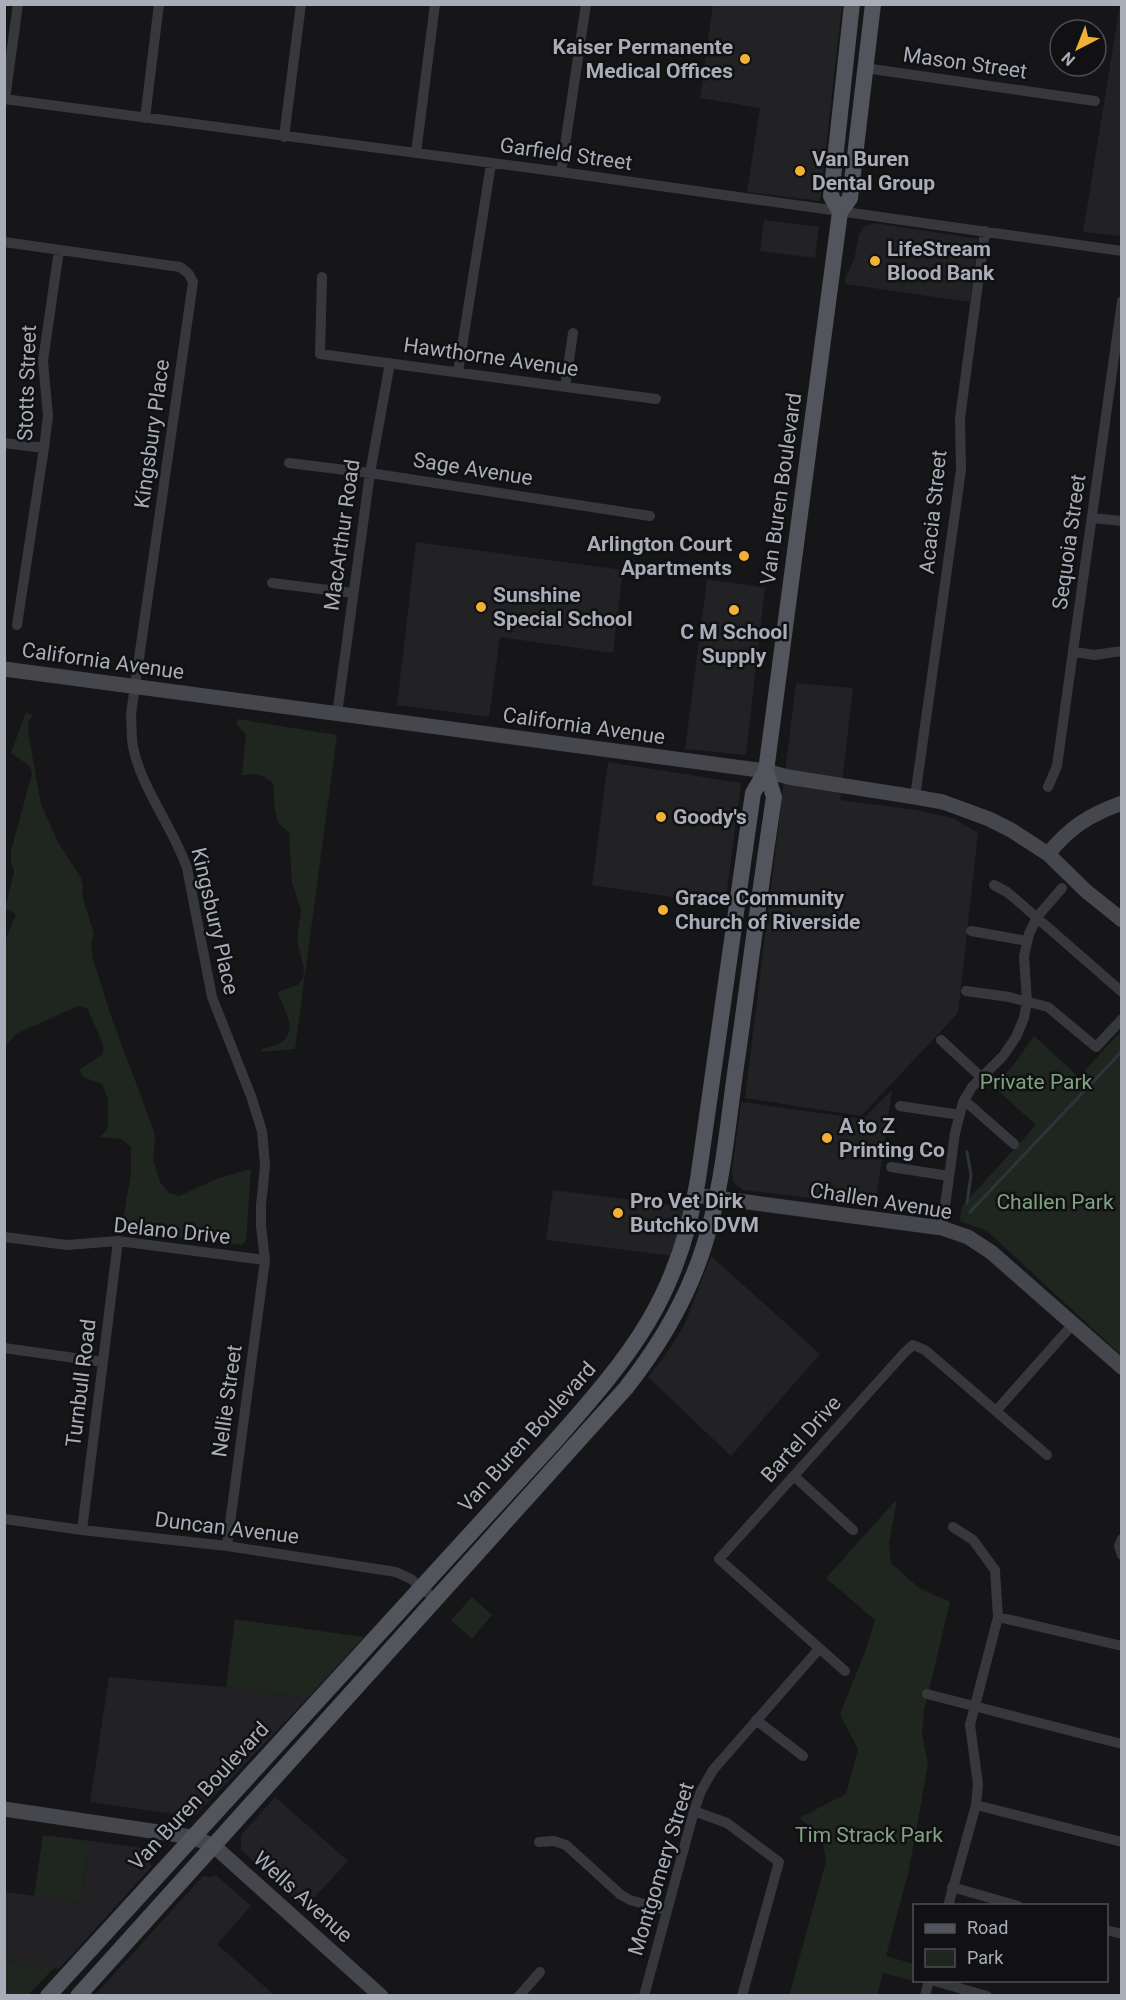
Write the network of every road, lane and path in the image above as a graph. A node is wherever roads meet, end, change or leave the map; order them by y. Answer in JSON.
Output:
{"nodes":[{"id":1,"x":18,"y":4,"type":"edge"},
{"id":2,"x":159,"y":4,"type":"edge"},
{"id":3,"x":301,"y":4,"type":"edge"},
{"id":4,"x":435,"y":4,"type":"edge"},
{"id":5,"x":586,"y":4,"type":"edge"},
{"id":6,"x":852,"y":4,"type":"edge"},
{"id":7,"x":873,"y":4,"type":"edge"},
{"id":8,"x":849,"y":36,"type":"junction"},
{"id":9,"x":865,"y":68,"type":"junction"},
{"id":10,"x":5,"y":99,"type":"edge"},
{"id":11,"x":1095,"y":101,"type":"dead end"},
{"id":12,"x":144,"y":118,"type":"junction"},
{"id":13,"x":859,"y":126,"type":"junction"},
{"id":14,"x":284,"y":137,"type":"junction"},
{"id":15,"x":416,"y":153,"type":"junction"},
{"id":16,"x":491,"y":164,"type":"junction"},
{"id":17,"x":561,"y":172,"type":"junction"},
{"id":18,"x":840,"y":212,"type":"junction"},
{"id":19,"x":985,"y":231,"type":"junction"},
{"id":20,"x":4,"y":242,"type":"edge"},
{"id":21,"x":59,"y":250,"type":"junction"},
{"id":22,"x":1122,"y":251,"type":"edge"},
{"id":23,"x":322,"y":277,"type":"dead end"},
{"id":24,"x":1122,"y":301,"type":"edge"},
{"id":25,"x":573,"y":333,"type":"dead end"},
{"id":26,"x":390,"y":363,"type":"junction"},
{"id":27,"x":458,"y":372,"type":"junction"},
{"id":28,"x":565,"y":387,"type":"junction"},
{"id":29,"x":656,"y":399,"type":"dead end"},
{"id":30,"x":4,"y":443,"type":"edge"},
{"id":31,"x":44,"y":448,"type":"junction"},
{"id":32,"x":289,"y":463,"type":"dead end"},
{"id":33,"x":370,"y":473,"type":"junction"},
{"id":34,"x":650,"y":516,"type":"dead end"},
{"id":35,"x":1092,"y":518,"type":"junction"},
{"id":36,"x":1122,"y":521,"type":"edge"},
{"id":37,"x":272,"y":583,"type":"dead end"},
{"id":38,"x":353,"y":593,"type":"junction"},
{"id":39,"x":17,"y":624,"type":"dead end"},
{"id":40,"x":1122,"y":651,"type":"edge"},
{"id":41,"x":1074,"y":652,"type":"junction"},
{"id":42,"x":4,"y":669,"type":"edge"},
{"id":43,"x":136,"y":688,"type":"junction"},
{"id":44,"x":337,"y":714,"type":"junction"},
{"id":45,"x":766,"y":771,"type":"junction"},
{"id":46,"x":1048,"y":787,"type":"dead end"},
{"id":47,"x":915,"y":797,"type":"junction"},
{"id":48,"x":1122,"y":803,"type":"edge"},
{"id":49,"x":1048,"y":854,"type":"junction"},
{"id":50,"x":994,"y":885,"type":"dead end"},
{"id":51,"x":1062,"y":888,"type":"dead end"},
{"id":52,"x":1037,"y":917,"type":"junction"},
{"id":53,"x":1122,"y":920,"type":"edge"},
{"id":54,"x":972,"y":931,"type":"dead end"},
{"id":55,"x":1027,"y":941,"type":"junction"},
{"id":56,"x":966,"y":992,"type":"dead end"},
{"id":57,"x":1122,"y":992,"type":"edge"},
{"id":58,"x":1027,"y":1002,"type":"junction"},
{"id":59,"x":1122,"y":1019,"type":"edge"},
{"id":60,"x":941,"y":1040,"type":"dead end"},
{"id":61,"x":982,"y":1078,"type":"junction"},
{"id":62,"x":964,"y":1100,"type":"junction"},
{"id":63,"x":900,"y":1106,"type":"dead end"},
{"id":64,"x":960,"y":1115,"type":"junction"},
{"id":65,"x":1014,"y":1144,"type":"dead end"},
{"id":66,"x":891,"y":1167,"type":"dead end"},
{"id":67,"x":949,"y":1176,"type":"junction"},
{"id":68,"x":695,"y":1195,"type":"junction"},
{"id":69,"x":716,"y":1198,"type":"junction"},
{"id":70,"x":942,"y":1228,"type":"junction"},
{"id":71,"x":4,"y":1237,"type":"edge"},
{"id":72,"x":118,"y":1241,"type":"junction"},
{"id":73,"x":683,"y":1246,"type":"junction"},
{"id":74,"x":265,"y":1260,"type":"junction"},
{"id":75,"x":676,"y":1313,"type":"junction"},
{"id":76,"x":1073,"y":1324,"type":"junction"},
{"id":77,"x":4,"y":1348,"type":"edge"},
{"id":78,"x":103,"y":1362,"type":"junction"},
{"id":79,"x":1122,"y":1367,"type":"edge"},
{"id":80,"x":616,"y":1370,"type":"junction"},
{"id":81,"x":996,"y":1411,"type":"junction"},
{"id":82,"x":586,"y":1434,"type":"junction"},
{"id":83,"x":1047,"y":1455,"type":"dead end"},
{"id":84,"x":794,"y":1476,"type":"junction"},
{"id":85,"x":4,"y":1519,"type":"edge"},
{"id":86,"x":953,"y":1527,"type":"dead end"},
{"id":87,"x":82,"y":1530,"type":"junction"},
{"id":88,"x":853,"y":1530,"type":"dead end"},
{"id":89,"x":1122,"y":1539,"type":"edge"},
{"id":90,"x":227,"y":1546,"type":"junction"},
{"id":91,"x":1122,"y":1555,"type":"edge"},
{"id":92,"x":421,"y":1587,"type":"junction"},
{"id":93,"x":435,"y":1599,"type":"junction"},
{"id":94,"x":998,"y":1617,"type":"junction"},
{"id":95,"x":1122,"y":1646,"type":"edge"},
{"id":96,"x":819,"y":1649,"type":"junction"},
{"id":97,"x":845,"y":1671,"type":"dead end"},
{"id":98,"x":927,"y":1694,"type":"dead end"},
{"id":99,"x":974,"y":1706,"type":"junction"},
{"id":100,"x":756,"y":1720,"type":"junction"},
{"id":101,"x":1122,"y":1744,"type":"edge"},
{"id":102,"x":803,"y":1756,"type":"dead end"},
{"id":103,"x":976,"y":1804,"type":"junction"},
{"id":104,"x":4,"y":1809,"type":"edge"},
{"id":105,"x":694,"y":1810,"type":"junction"},
{"id":106,"x":192,"y":1837,"type":"junction"},
{"id":107,"x":539,"y":1842,"type":"dead end"},
{"id":108,"x":1122,"y":1842,"type":"edge"},
{"id":109,"x":214,"y":1846,"type":"junction"},
{"id":110,"x":952,"y":1887,"type":"junction"},
{"id":111,"x":134,"y":1901,"type":"junction"},
{"id":112,"x":948,"y":1904,"type":"edge"},
{"id":113,"x":1014,"y":1904,"type":"edge"},
{"id":114,"x":666,"y":1910,"type":"junction"},
{"id":115,"x":540,"y":1972,"type":"dead end"},
{"id":116,"x":938,"y":1982,"type":"edge"},
{"id":117,"x":48,"y":1995,"type":"edge"},
{"id":118,"x":66,"y":1995,"type":"edge"},
{"id":119,"x":78,"y":1995,"type":"edge"},
{"id":120,"x":381,"y":1995,"type":"edge"},
{"id":121,"x":519,"y":1995,"type":"edge"},
{"id":122,"x":644,"y":1995,"type":"edge"},
{"id":123,"x":742,"y":1995,"type":"edge"},
{"id":124,"x":987,"y":1995,"type":"edge"}],
"edges":[{"from":1,"to":10,"type":"street"},
{"from":2,"to":12,"type":"street"},
{"from":3,"to":14,"type":"street"},
{"from":4,"to":15,"type":"street"},
{"from":5,"to":17,"type":"street"},
{"from":6,"to":8,"type":"main road","name":"Van Buren Boulevard"},
{"from":7,"to":9,"type":"main road","name":"Van Buren Boulevard"},
{"from":8,"to":13,"type":"main road"},
{"from":8,"to":18,"type":"main road","name":"Van Buren Boulevard"},
{"from":9,"to":11,"type":"street","name":"Mason Street"},
{"from":9,"to":13,"type":"main road","name":"Van Buren Boulevard"},
{"from":10,"to":12,"type":"street","name":"Garfield Street"},
{"from":12,"to":14,"type":"street","name":"Garfield Street"},
{"from":13,"to":18,"type":"main road","name":"Van Buren Boulevard"},
{"from":14,"to":15,"type":"street","name":"Garfield Street"},
{"from":15,"to":16,"type":"street","name":"Garfield Street"},
{"from":16,"to":17,"type":"street","name":"Garfield Street"},
{"from":16,"to":27,"type":"street"},
{"from":17,"to":18,"type":"street","name":"Garfield Street"},
{"from":18,"to":19,"type":"street","name":"Garfield Street"},
{"from":18,"to":45,"type":"main road","name":"Van Buren Boulevard"},
{"from":19,"to":22,"type":"street","name":"Garfield Street"},
{"from":19,"to":47,"type":"street","name":"Acacia Street"},
{"from":20,"to":21,"type":"street"},
{"from":21,"to":31,"type":"street","name":"Stotts Street"},
{"from":21,"to":43,"type":"street","name":"Kingsbury Place"},
{"from":23,"to":26,"type":"street","name":"Hawthorne Avenue"},
{"from":24,"to":35,"type":"street","name":"Sequoia Street"},
{"from":25,"to":28,"type":"street"},
{"from":26,"to":27,"type":"street","name":"Hawthorne Avenue"},
{"from":26,"to":33,"type":"street","name":"MacArthur Road"},
{"from":27,"to":28,"type":"street","name":"Hawthorne Avenue"},
{"from":28,"to":29,"type":"street","name":"Hawthorne Avenue"},
{"from":30,"to":31,"type":"street"},
{"from":31,"to":39,"type":"street","name":"Stotts Street"},
{"from":32,"to":33,"type":"street","name":"Sage Avenue"},
{"from":33,"to":34,"type":"street","name":"Sage Avenue"},
{"from":33,"to":38,"type":"street","name":"MacArthur Road"},
{"from":35,"to":36,"type":"street"},
{"from":35,"to":41,"type":"street","name":"Sequoia Street"},
{"from":37,"to":38,"type":"street"},
{"from":38,"to":44,"type":"street","name":"MacArthur Road"},
{"from":40,"to":41,"type":"street"},
{"from":41,"to":46,"type":"street","name":"Sequoia Street"},
{"from":42,"to":43,"type":"main road","name":"California Avenue"},
{"from":43,"to":44,"type":"main road","name":"California Avenue"},
{"from":43,"to":74,"type":"street","name":"Kingsbury Place"},
{"from":44,"to":45,"type":"main road","name":"California Avenue"},
{"from":45,"to":47,"type":"main road","name":"California Avenue"},
{"from":45,"to":68,"type":"main road","name":"Van Buren Boulevard"},
{"from":45,"to":69,"type":"main road","name":"Van Buren Boulevard"},
{"from":47,"to":49,"type":"main road","name":"California Avenue"},
{"from":48,"to":49,"type":"main road"},
{"from":49,"to":53,"type":"main road","name":"California Avenue"},
{"from":50,"to":52,"type":"street"},
{"from":51,"to":52,"type":"street"},
{"from":52,"to":55,"type":"street"},
{"from":52,"to":57,"type":"street"},
{"from":54,"to":55,"type":"street"},
{"from":55,"to":58,"type":"street"},
{"from":56,"to":58,"type":"street"},
{"from":58,"to":59,"type":"street"},
{"from":58,"to":61,"type":"street"},
{"from":60,"to":61,"type":"street"},
{"from":61,"to":62,"type":"street"},
{"from":62,"to":64,"type":"street"},
{"from":62,"to":65,"type":"street"},
{"from":63,"to":64,"type":"street"},
{"from":64,"to":67,"type":"street"},
{"from":66,"to":67,"type":"street"},
{"from":67,"to":70,"type":"street"},
{"from":68,"to":69,"type":"main road","name":"Challen Avenue"},
{"from":68,"to":73,"type":"main road","name":"Van Buren Boulevard"},
{"from":69,"to":70,"type":"main road","name":"Challen Avenue"},
{"from":69,"to":75,"type":"main road","name":"Van Buren Boulevard"},
{"from":70,"to":76,"type":"main road","name":"Challen Avenue"},
{"from":71,"to":72,"type":"street","name":"Delano Drive"},
{"from":72,"to":74,"type":"street","name":"Delano Drive"},
{"from":72,"to":78,"type":"street","name":"Turnbull Road"},
{"from":73,"to":75,"type":"main road"},
{"from":73,"to":80,"type":"main road","name":"Van Buren Boulevard"},
{"from":74,"to":90,"type":"street","name":"Nellie Street"},
{"from":75,"to":82,"type":"main road","name":"Van Buren Boulevard"},
{"from":76,"to":79,"type":"main road","name":"Challen Avenue"},
{"from":76,"to":81,"type":"street"},
{"from":77,"to":78,"type":"street"},
{"from":78,"to":87,"type":"street","name":"Turnbull Road"},
{"from":80,"to":82,"type":"main road"},
{"from":80,"to":92,"type":"main road","name":"Van Buren Boulevard"},
{"from":81,"to":83,"type":"street"},
{"from":81,"to":84,"type":"street","name":"Bartel Drive"},
{"from":82,"to":93,"type":"main road","name":"Van Buren Boulevard"},
{"from":84,"to":88,"type":"street"},
{"from":84,"to":96,"type":"street","name":"Bartel Drive"},
{"from":85,"to":87,"type":"street","name":"Duncan Avenue"},
{"from":86,"to":94,"type":"street"},
{"from":87,"to":90,"type":"street","name":"Duncan Avenue"},
{"from":89,"to":91,"type":"street"},
{"from":90,"to":92,"type":"street","name":"Duncan Avenue"},
{"from":92,"to":93,"type":"street","name":"Duncan Avenue"},
{"from":92,"to":106,"type":"main road","name":"Van Buren Boulevard"},
{"from":93,"to":109,"type":"main road","name":"Van Buren Boulevard"},
{"from":94,"to":95,"type":"street"},
{"from":94,"to":99,"type":"street"},
{"from":96,"to":97,"type":"street"},
{"from":96,"to":100,"type":"street","name":"Montgomery Street"},
{"from":98,"to":99,"type":"street"},
{"from":99,"to":101,"type":"street"},
{"from":99,"to":103,"type":"street"},
{"from":100,"to":102,"type":"street"},
{"from":100,"to":105,"type":"street","name":"Montgomery Street"},
{"from":103,"to":108,"type":"street"},
{"from":103,"to":110,"type":"street"},
{"from":104,"to":106,"type":"main road","name":"Wells Avenue"},
{"from":105,"to":114,"type":"street","name":"Montgomery Street"},
{"from":105,"to":123,"type":"street"},
{"from":106,"to":109,"type":"main road","name":"Wells Avenue"},
{"from":106,"to":111,"type":"main road","name":"Van Buren Boulevard"},
{"from":107,"to":114,"type":"street"},
{"from":109,"to":119,"type":"main road","name":"Van Buren Boulevard"},
{"from":109,"to":120,"type":"main road","name":"Wells Avenue"},
{"from":110,"to":112,"type":"street"},
{"from":110,"to":113,"type":"street"},
{"from":111,"to":117,"type":"main road","name":"Van Buren Boulevard"},
{"from":111,"to":118,"type":"main road"},
{"from":114,"to":122,"type":"street","name":"Montgomery Street"},
{"from":115,"to":121,"type":"street"},
{"from":116,"to":124,"type":"street"}]}
